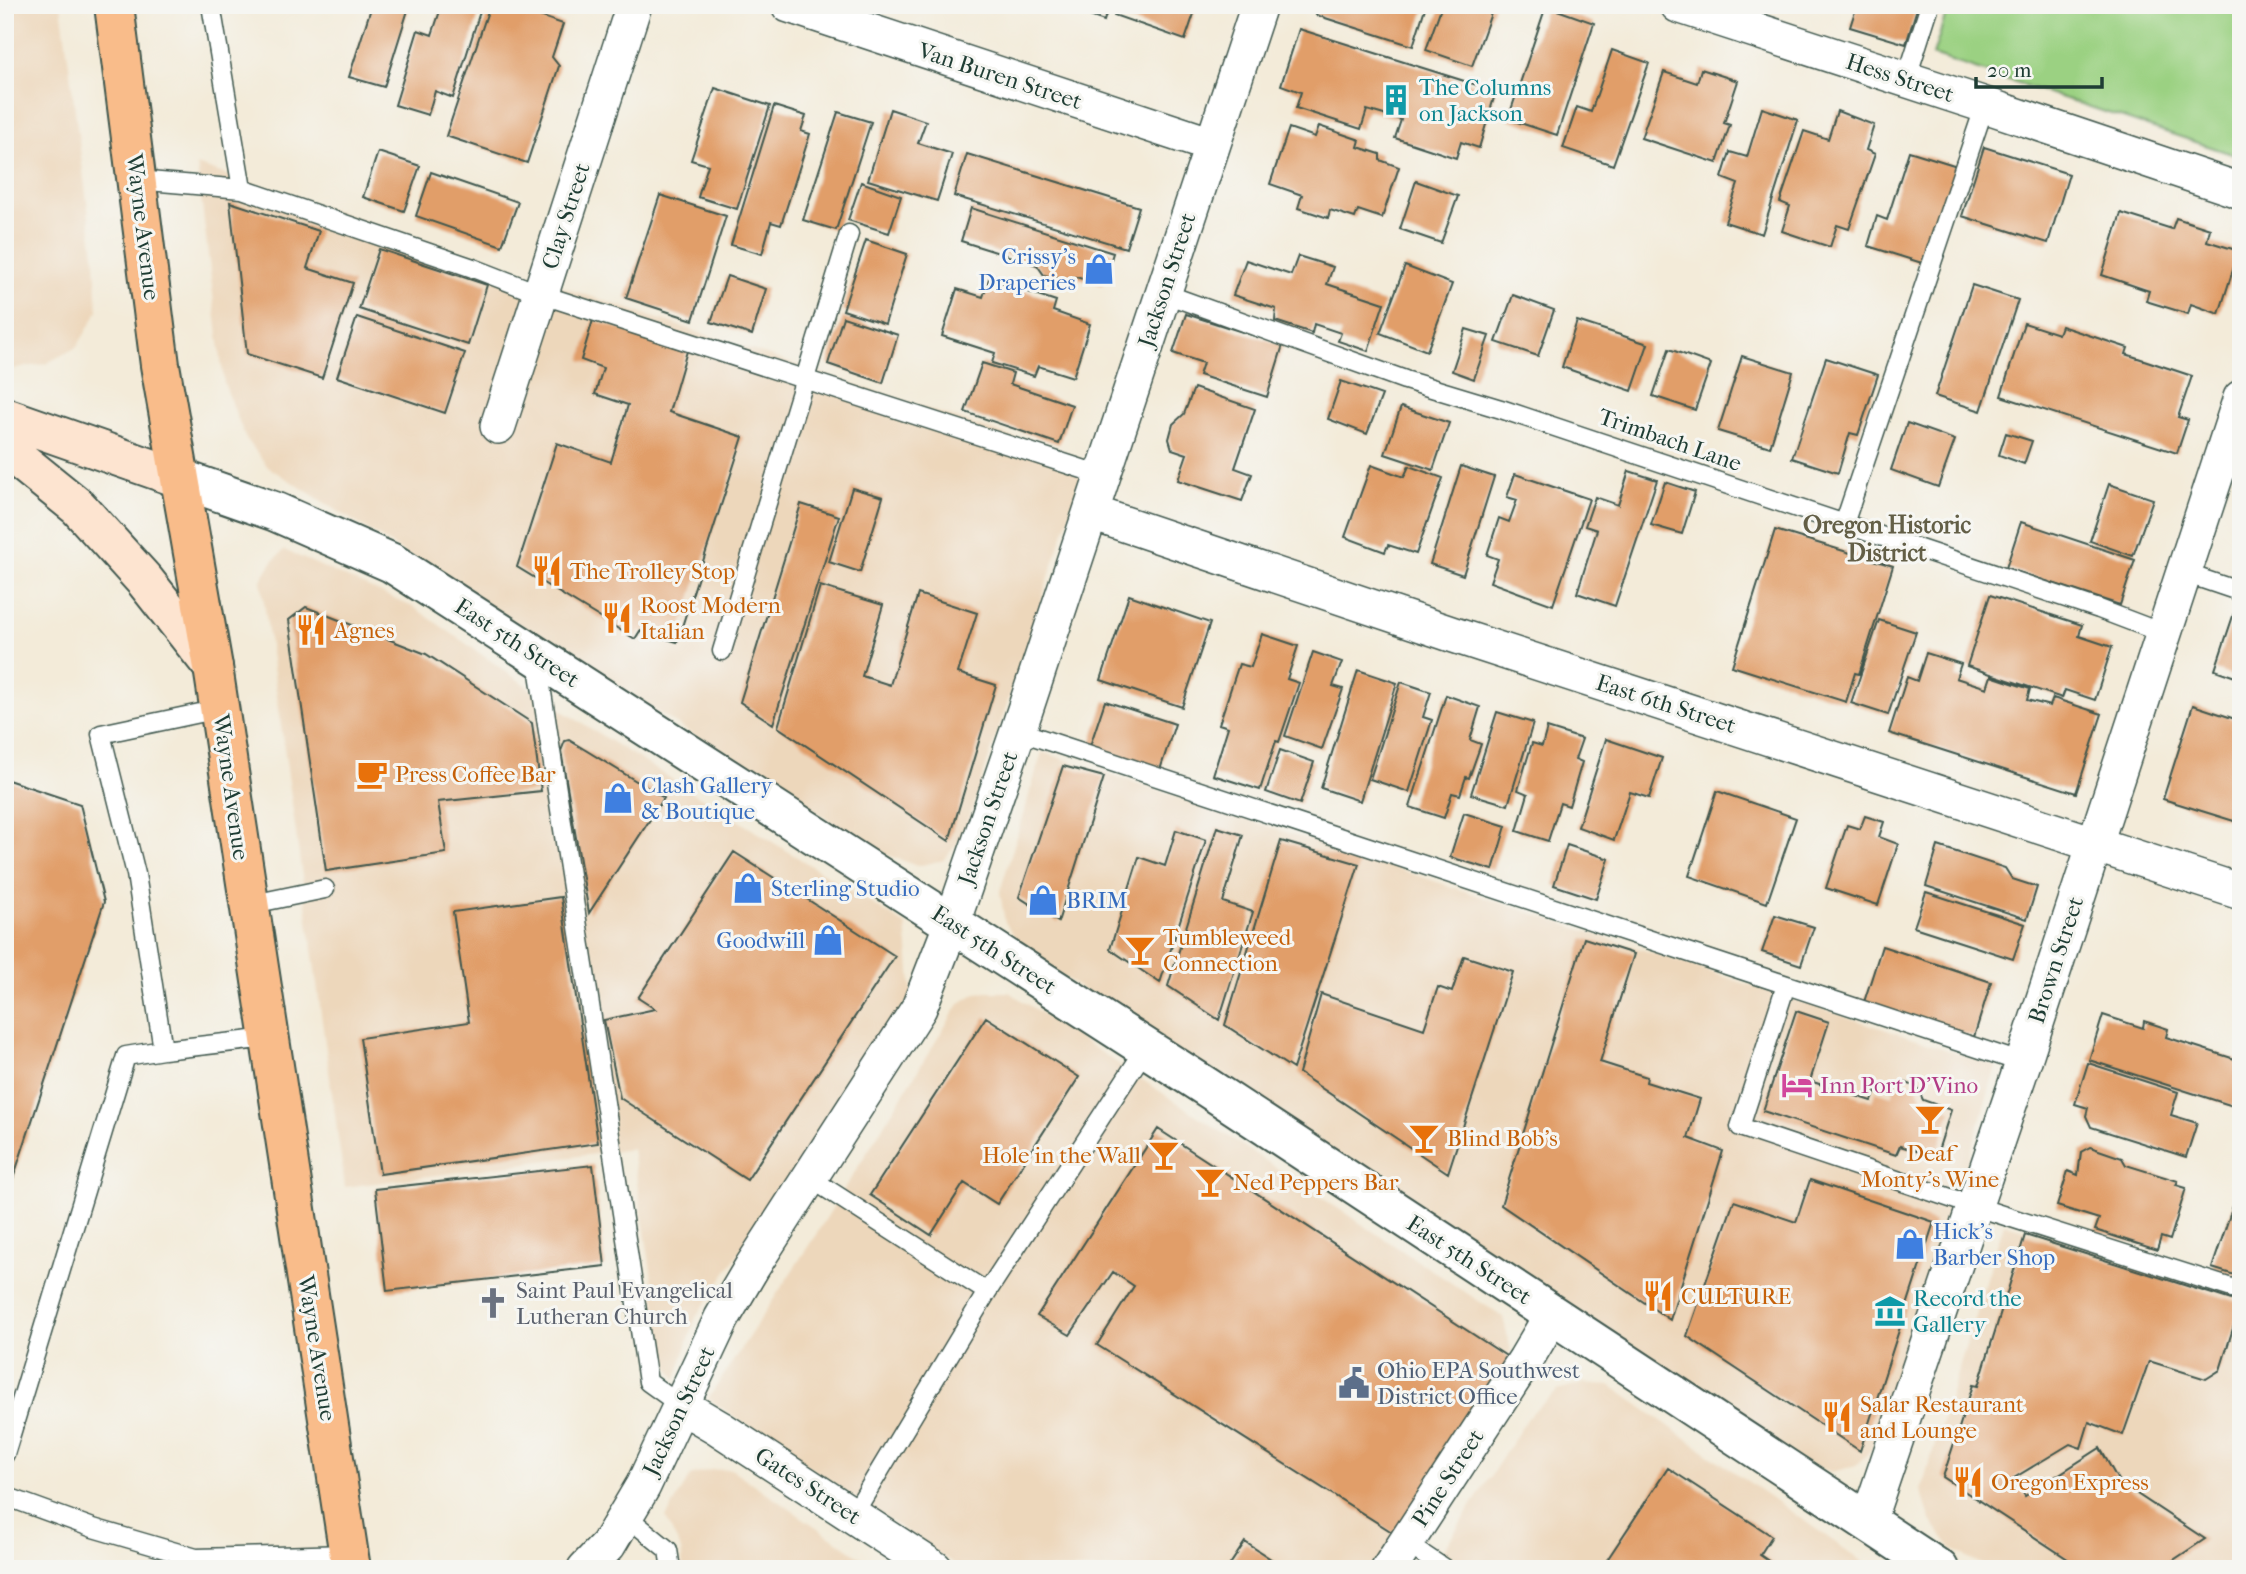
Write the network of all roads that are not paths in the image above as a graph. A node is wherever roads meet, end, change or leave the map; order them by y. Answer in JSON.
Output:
{"nodes":[{"id":1,"x":114,"y":5,"type":"edge"},
{"id":2,"x":211,"y":5,"type":"edge"},
{"id":3,"x":634,"y":5,"type":"edge"},
{"id":4,"x":789,"y":5,"type":"edge"},
{"id":5,"x":1259,"y":5,"type":"edge"},
{"id":6,"x":1678,"y":5,"type":"edge"},
{"id":7,"x":1930,"y":5,"type":"edge"},
{"id":8,"x":1906,"y":80,"type":"junction"},
{"id":9,"x":1985,"y":105,"type":"junction"},
{"id":10,"x":1212,"y":145,"type":"junction"},
{"id":11,"x":137,"y":180,"type":"junction"},
{"id":12,"x":242,"y":189,"type":"junction"},
{"id":13,"x":2241,"y":191,"type":"edge"},
{"id":14,"x":849,"y":234,"type":"dead end"},
{"id":15,"x":1163,"y":293,"type":"junction"},
{"id":16,"x":540,"y":294,"type":"junction"},
{"id":17,"x":804,"y":378,"type":"junction"},
{"id":18,"x":2241,"y":398,"type":"edge"},
{"id":19,"x":5,"y":416,"type":"edge"},
{"id":20,"x":498,"y":426,"type":"dead end"},
{"id":21,"x":5,"y":448,"type":"edge"},
{"id":22,"x":1104,"y":476,"type":"junction"},
{"id":23,"x":179,"y":478,"type":"junction"},
{"id":24,"x":1092,"y":513,"type":"junction"},
{"id":25,"x":1844,"y":524,"type":"junction"},
{"id":26,"x":2182,"y":572,"type":"junction"},
{"id":27,"x":2241,"y":592,"type":"edge"},
{"id":28,"x":2162,"y":633,"type":"junction"},
{"id":29,"x":722,"y":651,"type":"dead end"},
{"id":30,"x":537,"y":656,"type":"junction"},
{"id":31,"x":213,"y":667,"type":"junction"},
{"id":32,"x":219,"y":709,"type":"junction"},
{"id":33,"x":1018,"y":731,"type":"junction"},
{"id":34,"x":2094,"y":845,"type":"junction"},
{"id":35,"x":326,"y":889,"type":"dead end"},
{"id":36,"x":2241,"y":892,"type":"edge"},
{"id":37,"x":248,"y":905,"type":"junction"},
{"id":38,"x":952,"y":923,"type":"junction"},
{"id":39,"x":1786,"y":985,"type":"junction"},
{"id":40,"x":269,"y":1038,"type":"junction"},
{"id":41,"x":1146,"y":1048,"type":"junction"},
{"id":42,"x":163,"y":1050,"type":"junction"},
{"id":43,"x":2023,"y":1063,"type":"junction"},
{"id":44,"x":810,"y":1178,"type":"junction"},
{"id":45,"x":1974,"y":1206,"type":"junction"},
{"id":46,"x":2241,"y":1291,"type":"edge"},
{"id":47,"x":987,"y":1292,"type":"junction"},
{"id":48,"x":1552,"y":1315,"type":"junction"},
{"id":49,"x":680,"y":1405,"type":"junction"},
{"id":50,"x":5,"y":1454,"type":"edge"},
{"id":51,"x":5,"y":1496,"type":"edge"},
{"id":52,"x":625,"y":1515,"type":"junction"},
{"id":53,"x":853,"y":1515,"type":"junction"},
{"id":54,"x":1868,"y":1521,"type":"junction"},
{"id":55,"x":1397,"y":1556,"type":"edge"},
{"id":56,"x":350,"y":1561,"type":"edge"},
{"id":57,"x":585,"y":1569,"type":"edge"},
{"id":58,"x":671,"y":1569,"type":"edge"},
{"id":59,"x":935,"y":1569,"type":"edge"},
{"id":60,"x":1445,"y":1569,"type":"edge"},
{"id":61,"x":1939,"y":1569,"type":"edge"}],
"edges":[{"from":1,"to":11,"type":"main road","name":"Wayne Avenue"},
{"from":2,"to":12,"type":"lane"},
{"from":3,"to":16,"type":"street","name":"Clay Street"},
{"from":4,"to":10,"type":"street","name":"Van Buren Street"},
{"from":5,"to":10,"type":"street","name":"Jackson Street"},
{"from":6,"to":8,"type":"street","name":"Hess Street"},
{"from":7,"to":8,"type":"lane"},
{"from":8,"to":9,"type":"street","name":"Hess Street"},
{"from":9,"to":13,"type":"street","name":"Hess Street"},
{"from":9,"to":25,"type":"lane"},
{"from":10,"to":15,"type":"street","name":"Jackson Street"},
{"from":11,"to":12,"type":"lane"},
{"from":11,"to":23,"type":"main road","name":"Wayne Avenue"},
{"from":12,"to":16,"type":"lane"},
{"from":14,"to":17,"type":"lane"},
{"from":15,"to":22,"type":"street","name":"Jackson Street"},
{"from":15,"to":25,"type":"lane","name":"Trimbach Lane"},
{"from":16,"to":17,"type":"lane"},
{"from":16,"to":20,"type":"street","name":"Clay Street"},
{"from":17,"to":22,"type":"lane"},
{"from":17,"to":29,"type":"lane"},
{"from":18,"to":26,"type":"street","name":"Brown Street"},
{"from":19,"to":23,"type":"main road","name":"East 5th Street"},
{"from":21,"to":31,"type":"main road"},
{"from":22,"to":24,"type":"street","name":"Jackson Street"},
{"from":23,"to":30,"type":"street","name":"East 5th Street"},
{"from":23,"to":31,"type":"main road","name":"Wayne Avenue"},
{"from":24,"to":33,"type":"street","name":"Jackson Street"},
{"from":24,"to":34,"type":"street","name":"East 6th Street"},
{"from":25,"to":28,"type":"lane","name":"Trimbach Lane"},
{"from":26,"to":27,"type":"lane"},
{"from":26,"to":28,"type":"street","name":"Brown Street"},
{"from":28,"to":34,"type":"street","name":"Brown Street"},
{"from":30,"to":38,"type":"street","name":"East 5th Street"},
{"from":30,"to":49,"type":"lane"},
{"from":31,"to":32,"type":"main road","name":"Wayne Avenue"},
{"from":32,"to":37,"type":"main road","name":"Wayne Avenue"},
{"from":32,"to":42,"type":"lane"},
{"from":33,"to":38,"type":"street","name":"Jackson Street"},
{"from":33,"to":39,"type":"lane"},
{"from":34,"to":36,"type":"street","name":"East 6th Street"},
{"from":34,"to":43,"type":"street","name":"Brown Street"},
{"from":35,"to":37,"type":"lane"},
{"from":37,"to":40,"type":"main road","name":"Wayne Avenue"},
{"from":38,"to":41,"type":"street","name":"East 5th Street"},
{"from":38,"to":44,"type":"street","name":"Jackson Street"},
{"from":39,"to":43,"type":"lane"},
{"from":39,"to":45,"type":"lane"},
{"from":40,"to":42,"type":"lane"},
{"from":40,"to":56,"type":"main road","name":"Wayne Avenue"},
{"from":41,"to":47,"type":"lane"},
{"from":41,"to":48,"type":"street","name":"East 5th Street"},
{"from":42,"to":50,"type":"lane"},
{"from":43,"to":45,"type":"street","name":"Brown Street"},
{"from":44,"to":47,"type":"lane"},
{"from":44,"to":49,"type":"street","name":"Jackson Street"},
{"from":45,"to":46,"type":"lane"},
{"from":45,"to":54,"type":"street","name":"Brown Street"},
{"from":47,"to":53,"type":"lane"},
{"from":48,"to":54,"type":"street","name":"East 5th Street"},
{"from":48,"to":55,"type":"street","name":"Pine Street"},
{"from":49,"to":52,"type":"street","name":"Jackson Street"},
{"from":49,"to":53,"type":"street","name":"Gates Street"},
{"from":51,"to":56,"type":"lane"},
{"from":52,"to":57,"type":"street","name":"Jackson Street"},
{"from":52,"to":58,"type":"lane"},
{"from":53,"to":59,"type":"street","name":"Gates Street"},
{"from":54,"to":61,"type":"street","name":"East 5th Street"},
{"from":55,"to":60,"type":"lane"}]}
